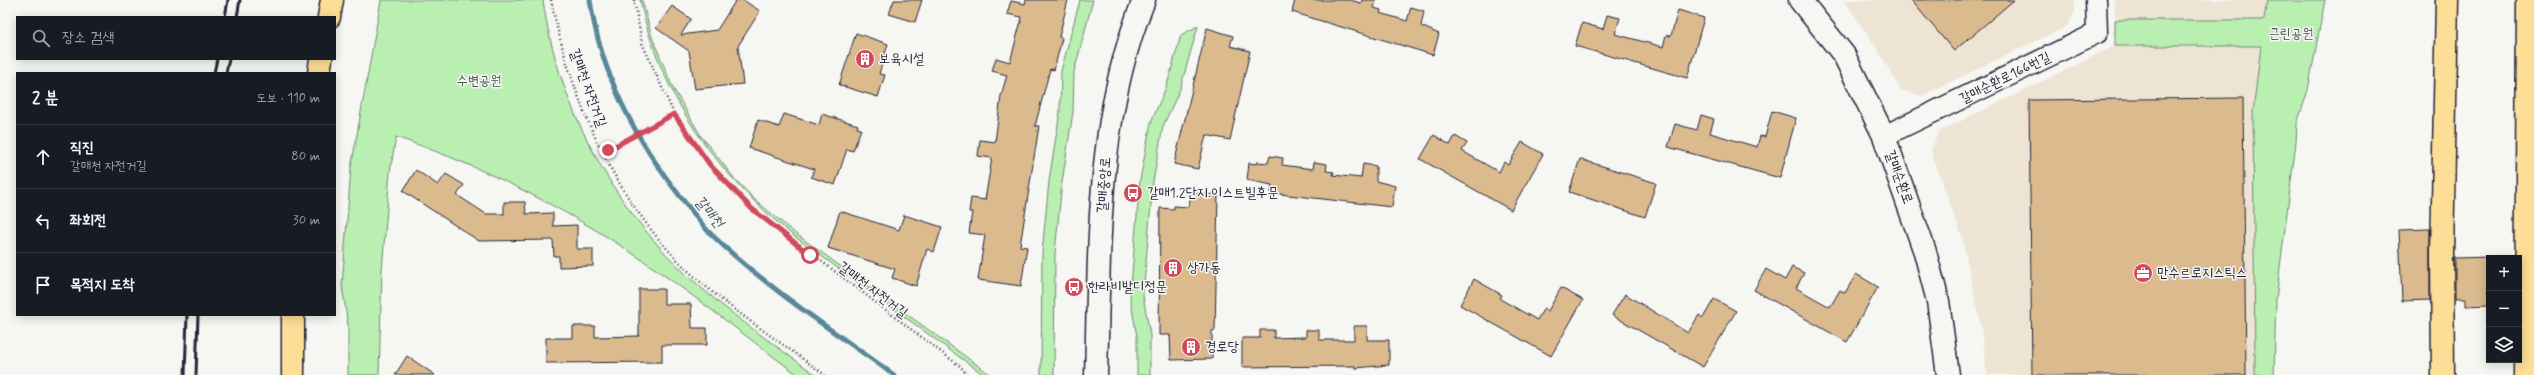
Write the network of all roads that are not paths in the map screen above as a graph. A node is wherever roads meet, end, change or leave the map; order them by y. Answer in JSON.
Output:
{"nodes":[{"id":1,"x":332,"y":0,"type":"edge"},
{"id":2,"x":1144,"y":0,"type":"edge"},
{"id":3,"x":1800,"y":0,"type":"edge"},
{"id":4,"x":2096,"y":0,"type":"edge"},
{"id":5,"x":2447,"y":0,"type":"edge"},
{"id":6,"x":2528,"y":0,"type":"edge"},
{"id":7,"x":329,"y":16,"type":"edge"},
{"id":8,"x":322,"y":60,"type":"edge"},
{"id":9,"x":319,"y":72,"type":"edge"},
{"id":10,"x":1884,"y":136,"type":"junction"},
{"id":11,"x":293,"y":316,"type":"edge"},
{"id":12,"x":293,"y":375,"type":"edge"},
{"id":13,"x":1096,"y":375,"type":"edge"},
{"id":14,"x":1948,"y":375,"type":"edge"},
{"id":15,"x":2443,"y":375,"type":"edge"},
{"id":16,"x":2526,"y":375,"type":"edge"}],
"edges":[{"from":1,"to":7,"type":"main road"},
{"from":2,"to":13,"type":"street","name":"갈매중앙로"},
{"from":3,"to":10,"type":"street","name":"갈매순환로"},
{"from":4,"to":10,"type":"street","name":"갈매순환로166번길"},
{"from":5,"to":15,"type":"main road"},
{"from":6,"to":16,"type":"main road"},
{"from":8,"to":9,"type":"main road"},
{"from":10,"to":14,"type":"street","name":"갈매순환로"},
{"from":11,"to":12,"type":"main road"}]}
